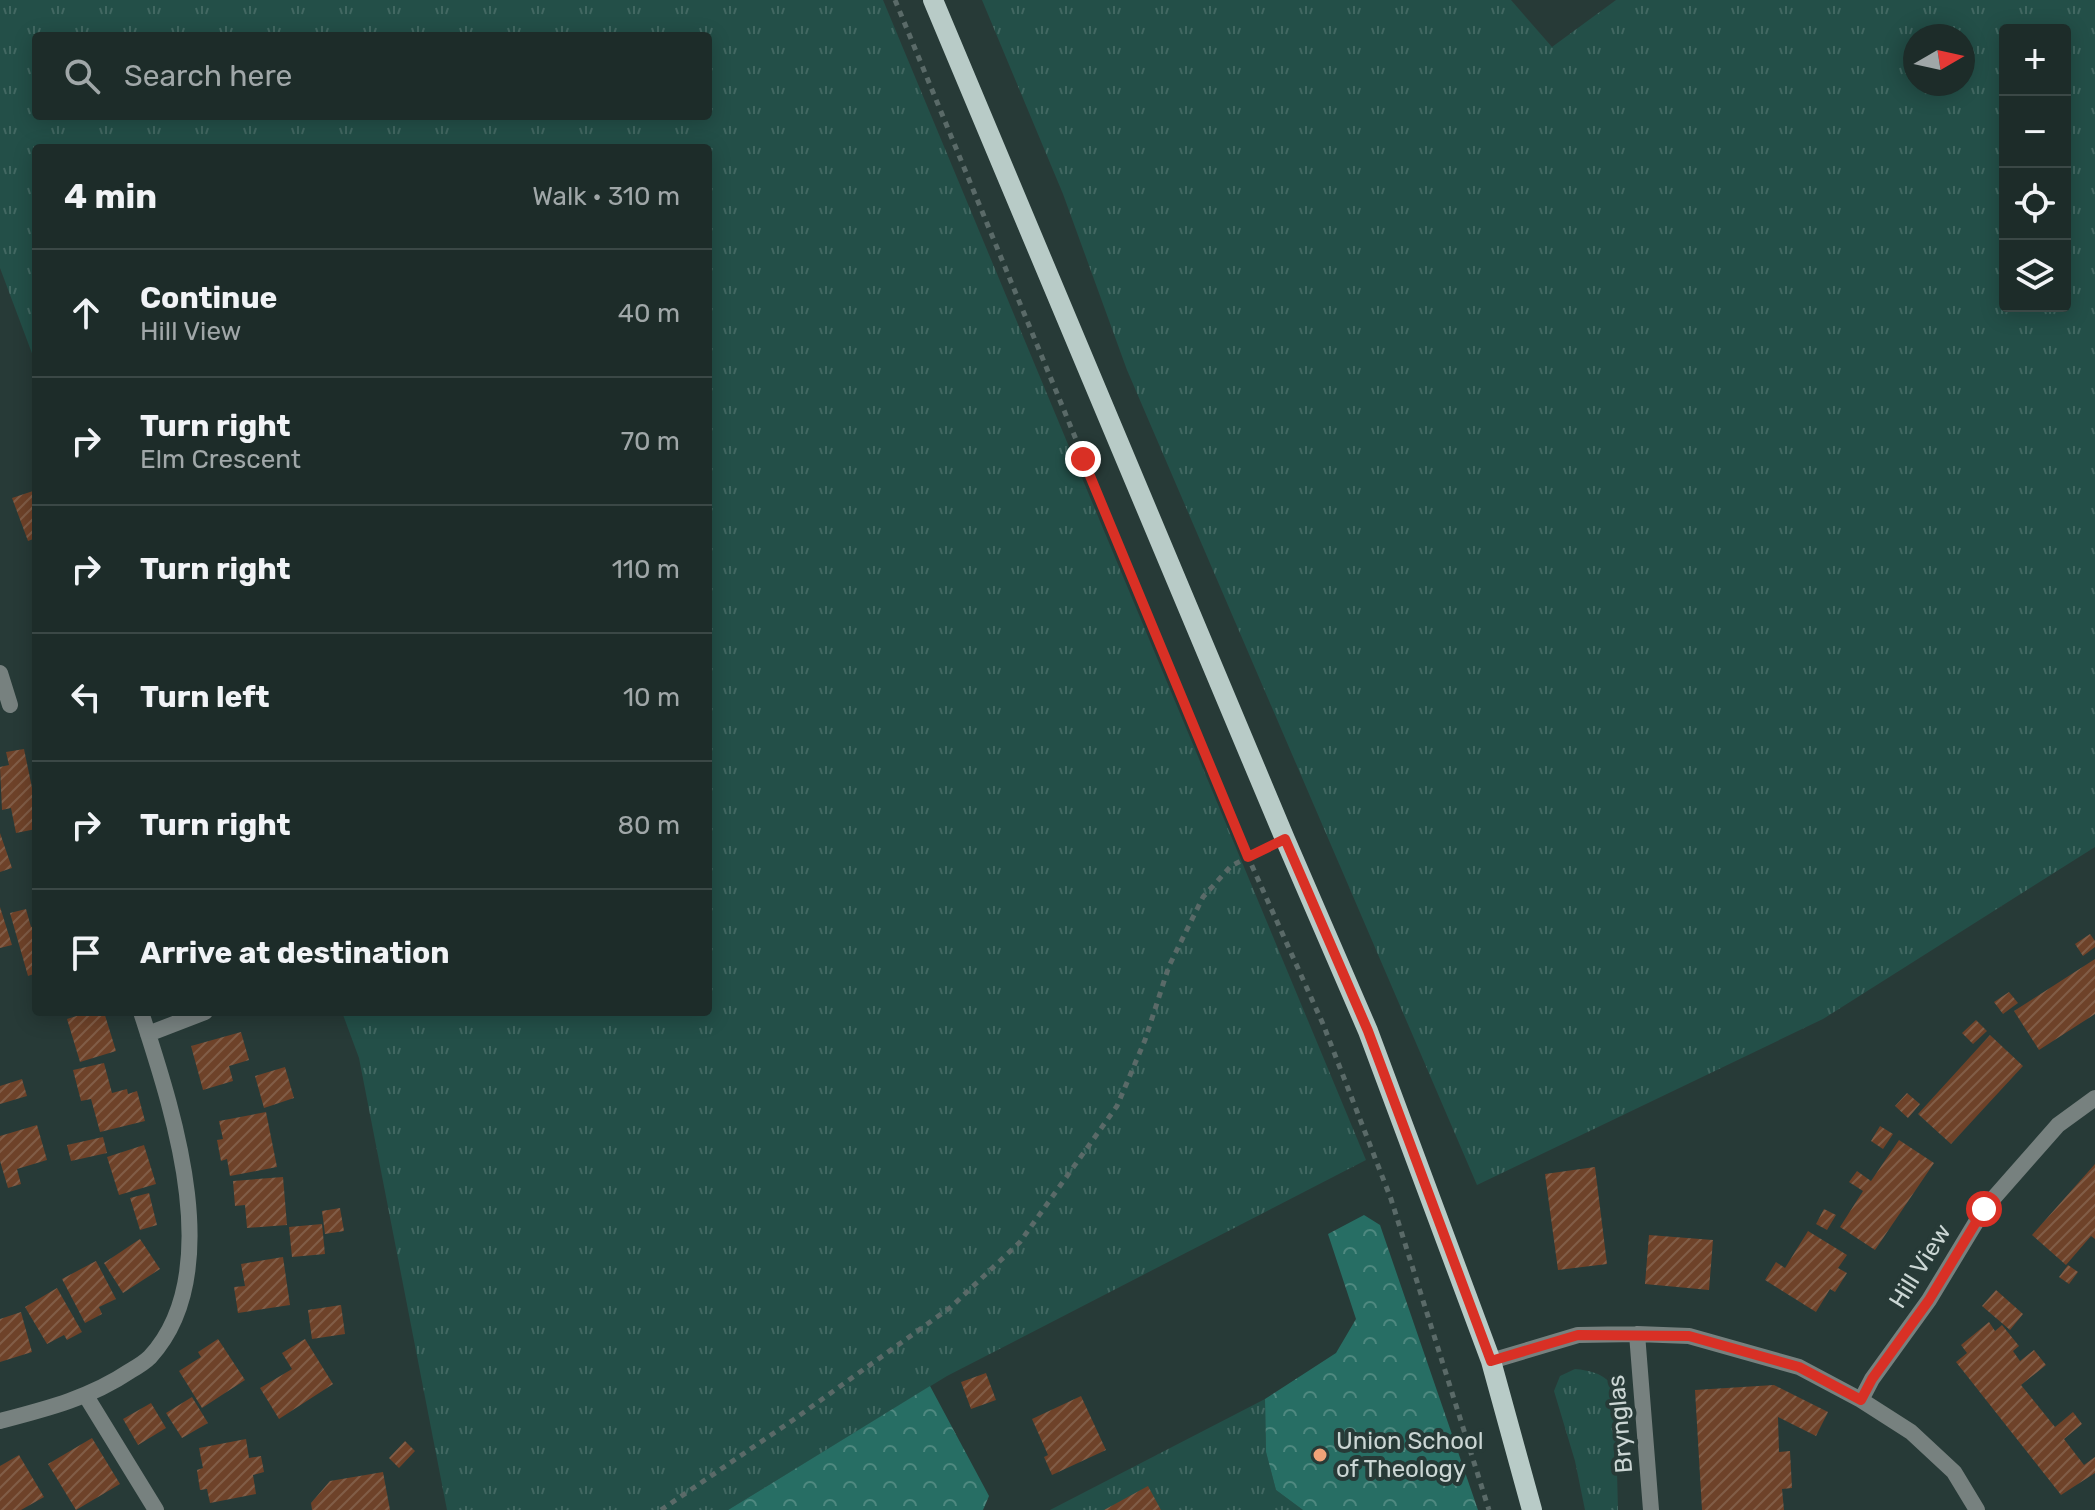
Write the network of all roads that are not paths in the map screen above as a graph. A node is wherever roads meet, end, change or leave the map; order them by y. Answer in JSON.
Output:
{"nodes":[{"id":1,"x":933,"y":0,"type":"edge"},
{"id":2,"x":0,"y":673,"type":"edge"},
{"id":3,"x":10,"y":705,"type":"dead end"},
{"id":4,"x":142,"y":1016,"type":"edge"},
{"id":5,"x":195,"y":1016,"type":"edge"},
{"id":6,"x":148,"y":1034,"type":"junction"},
{"id":7,"x":2095,"y":1098,"type":"edge"},
{"id":8,"x":1637,"y":1334,"type":"junction"},
{"id":9,"x":1491,"y":1361,"type":"junction"},
{"id":10,"x":86,"y":1396,"type":"junction"},
{"id":11,"x":1861,"y":1400,"type":"junction"},
{"id":12,"x":0,"y":1421,"type":"edge"},
{"id":13,"x":156,"y":1510,"type":"edge"},
{"id":14,"x":1532,"y":1510,"type":"edge"},
{"id":15,"x":1651,"y":1510,"type":"edge"},
{"id":16,"x":1977,"y":1510,"type":"edge"}],
"edges":[{"from":1,"to":9,"type":"main road"},
{"from":2,"to":3,"type":"street"},
{"from":4,"to":6,"type":"street"},
{"from":5,"to":6,"type":"street"},
{"from":6,"to":10,"type":"street"},
{"from":7,"to":11,"type":"street","name":"Hill View"},
{"from":8,"to":9,"type":"street"},
{"from":8,"to":11,"type":"street"},
{"from":8,"to":15,"type":"street","name":"Brynglas"},
{"from":9,"to":14,"type":"main road"},
{"from":10,"to":12,"type":"street"},
{"from":10,"to":13,"type":"street"},
{"from":11,"to":16,"type":"street"}]}
